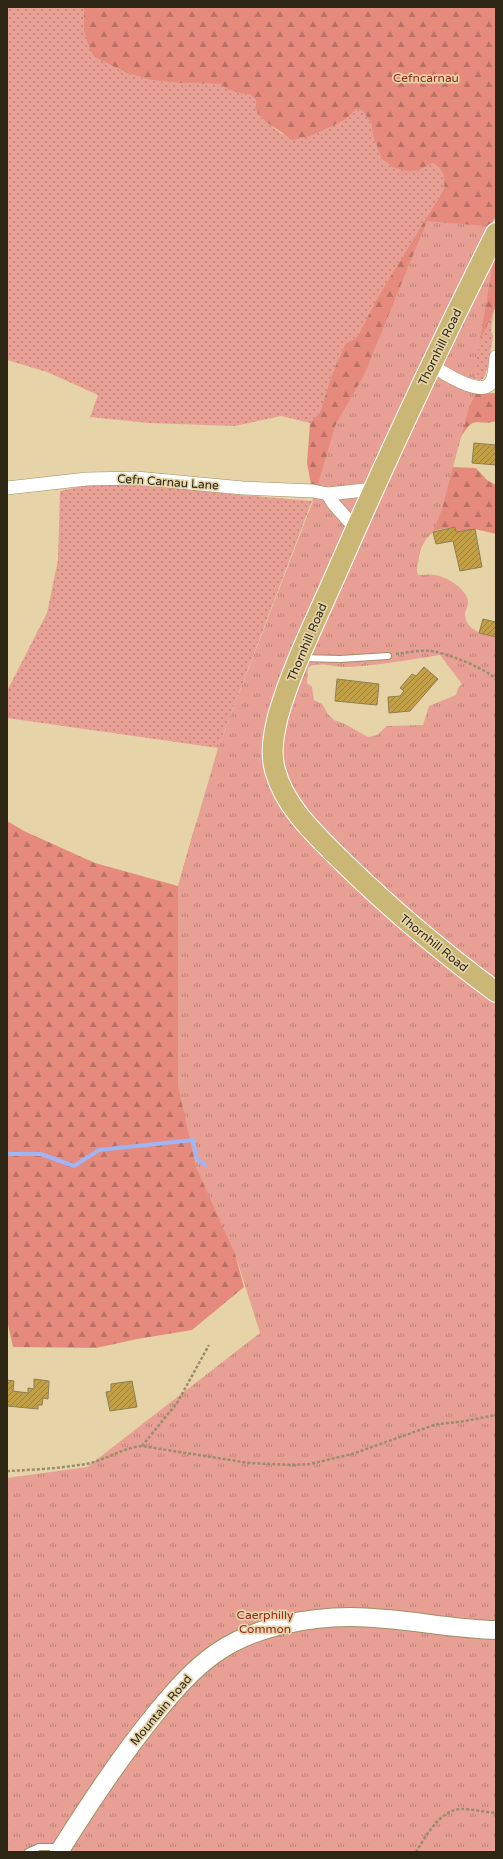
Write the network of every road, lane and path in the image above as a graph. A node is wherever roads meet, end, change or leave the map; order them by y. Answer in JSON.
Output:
{"nodes":[{"id":1,"x":496,"y":233,"type":"edge"},
{"id":2,"x":496,"y":357,"type":"edge"},
{"id":3,"x":430,"y":365,"type":"junction"},
{"id":4,"x":7,"y":488,"type":"edge"},
{"id":5,"x":374,"y":489,"type":"junction"},
{"id":6,"x":328,"y":494,"type":"junction"},
{"id":7,"x":356,"y":529,"type":"junction"},
{"id":8,"x":388,"y":656,"type":"joint"},
{"id":9,"x":300,"y":658,"type":"junction"},
{"id":10,"x":496,"y":680,"type":"edge"},
{"id":11,"x":496,"y":992,"type":"edge"},
{"id":12,"x":208,"y":1344,"type":"dead end"},
{"id":13,"x":496,"y":1415,"type":"edge"},
{"id":14,"x":142,"y":1446,"type":"junction"},
{"id":15,"x":7,"y":1471,"type":"edge"},
{"id":16,"x":496,"y":1630,"type":"edge"},
{"id":17,"x":496,"y":1813,"type":"edge"},
{"id":18,"x":61,"y":1849,"type":"edge"},
{"id":19,"x":28,"y":1852,"type":"edge"},
{"id":20,"x":416,"y":1852,"type":"edge"}],
"edges":[{"from":1,"to":3,"type":"main road","name":"Thornhill Road"},
{"from":2,"to":3,"type":"street"},
{"from":3,"to":5,"type":"main road","name":"Thornhill Road"},
{"from":4,"to":6,"type":"street","name":"Cefn Carnau Lane"},
{"from":5,"to":6,"type":"street","name":"Cefn Carnau Lane"},
{"from":5,"to":7,"type":"main road","name":"Thornhill Road"},
{"from":6,"to":7,"type":"street"},
{"from":7,"to":9,"type":"main road","name":"Thornhill Road"},
{"from":8,"to":9,"type":"lane"},
{"from":8,"to":10,"type":"path"},
{"from":9,"to":11,"type":"main road","name":"Thornhill Road"},
{"from":12,"to":14,"type":"path"},
{"from":13,"to":14,"type":"path"},
{"from":14,"to":15,"type":"path"},
{"from":16,"to":18,"type":"main road","name":"Mountain Road"},
{"from":17,"to":20,"type":"path"},
{"from":18,"to":19,"type":"lane"}]}
